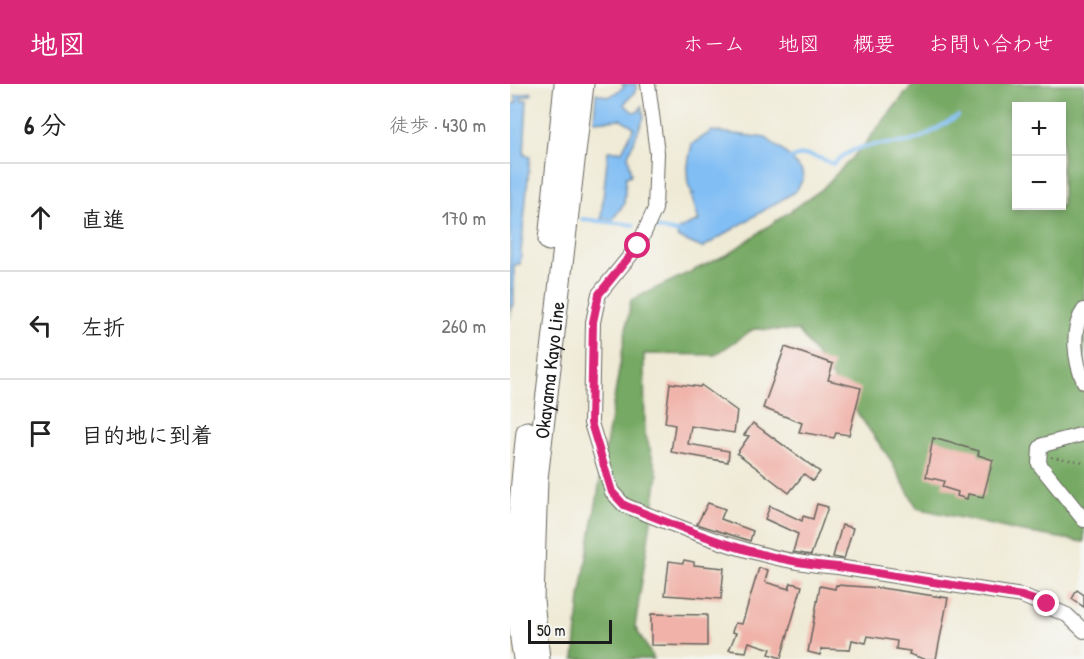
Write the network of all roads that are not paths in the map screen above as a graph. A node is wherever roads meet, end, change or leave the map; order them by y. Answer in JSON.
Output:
{"nodes":[{"id":1,"x":566,"y":84,"type":"edge"},
{"id":2,"x":583,"y":84,"type":"edge"},
{"id":3,"x":648,"y":84,"type":"edge"},
{"id":4,"x":1084,"y":310,"type":"edge"},
{"id":5,"x":1084,"y":382,"type":"edge"},
{"id":6,"x":1084,"y":434,"type":"edge"},
{"id":7,"x":1084,"y":520,"type":"edge"},
{"id":8,"x":1084,"y":631,"type":"edge"},
{"id":9,"x":524,"y":659,"type":"edge"},
{"id":10,"x":539,"y":659,"type":"edge"}],
"edges":[{"from":1,"to":9,"type":"main road","name":"Okayama Kayo Line"},
{"from":2,"to":10,"type":"main road","name":"Okayama Kayo Line"},
{"from":3,"to":8,"type":"street"},
{"from":4,"to":5,"type":"street"},
{"from":6,"to":7,"type":"street"}]}
